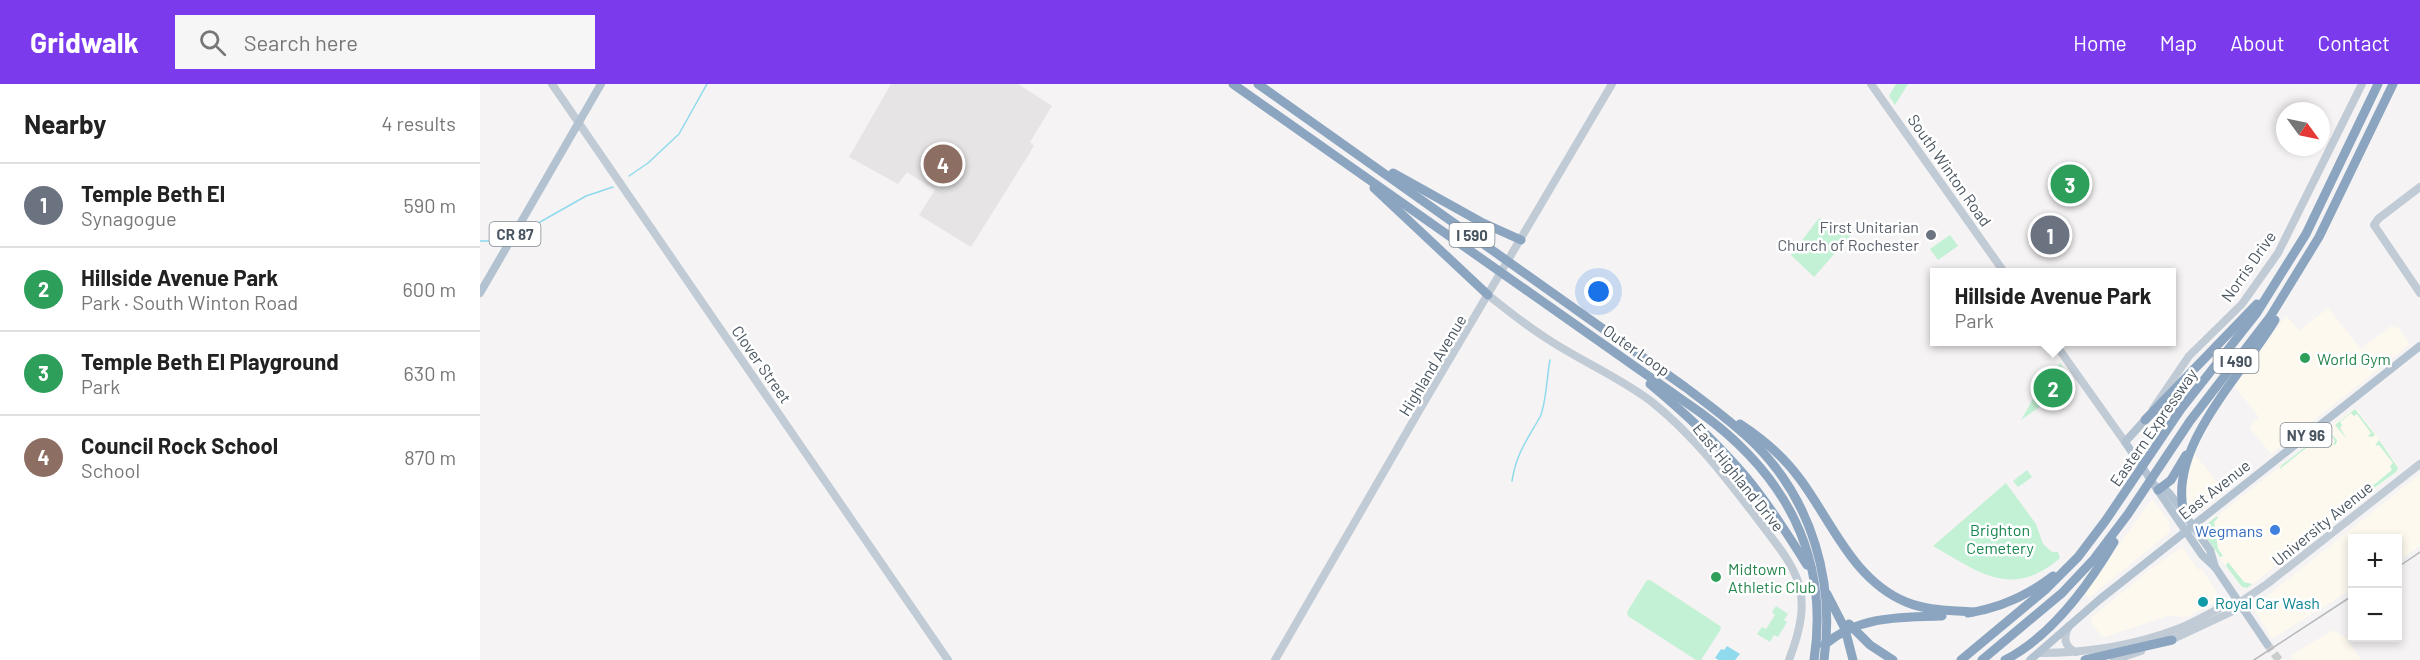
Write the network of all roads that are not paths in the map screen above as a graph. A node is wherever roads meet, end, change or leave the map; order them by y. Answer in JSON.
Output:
{"nodes":[{"id":1,"x":552,"y":84,"type":"edge"},
{"id":2,"x":601,"y":84,"type":"edge"},
{"id":3,"x":1233,"y":84,"type":"edge"},
{"id":4,"x":1258,"y":84,"type":"edge"},
{"id":5,"x":1612,"y":84,"type":"edge"},
{"id":6,"x":1871,"y":84,"type":"edge"},
{"id":7,"x":2362,"y":84,"type":"edge"},
{"id":8,"x":2378,"y":84,"type":"edge"},
{"id":9,"x":2393,"y":84,"type":"edge"},
{"id":10,"x":579,"y":123,"type":"junction"},
{"id":11,"x":1356,"y":153,"type":"junction"},
{"id":12,"x":1348,"y":164,"type":"junction"},
{"id":13,"x":2420,"y":187,"type":"edge"},
{"id":14,"x":1521,"y":240,"type":"junction"},
{"id":15,"x":2306,"y":262,"type":"junction"},
{"id":16,"x":2000,"y":268,"type":"edge"},
{"id":17,"x":2283,"y":275,"type":"junction"},
{"id":18,"x":480,"y":293,"type":"edge"},
{"id":19,"x":2420,"y":293,"type":"edge"},
{"id":20,"x":1488,"y":295,"type":"junction"},
{"id":21,"x":1602,"y":344,"type":"junction"},
{"id":22,"x":2057,"y":346,"type":"edge"},
{"id":23,"x":2420,"y":346,"type":"edge"},
{"id":24,"x":1685,"y":387,"type":"junction"},
{"id":25,"x":2145,"y":420,"type":"junction"},
{"id":26,"x":2202,"y":427,"type":"junction"},
{"id":27,"x":2125,"y":442,"type":"junction"},
{"id":28,"x":2420,"y":464,"type":"edge"},
{"id":29,"x":2159,"y":488,"type":"junction"},
{"id":30,"x":2138,"y":498,"type":"junction"},
{"id":31,"x":2184,"y":513,"type":"junction"},
{"id":32,"x":2189,"y":528,"type":"junction"},
{"id":33,"x":2096,"y":535,"type":"junction"},
{"id":34,"x":1828,"y":596,"type":"junction"},
{"id":35,"x":2239,"y":603,"type":"junction"},
{"id":36,"x":1973,"y":612,"type":"junction"},
{"id":37,"x":2068,"y":626,"type":"junction"},
{"id":38,"x":2172,"y":640,"type":"junction"},
{"id":39,"x":2267,"y":644,"type":"tunnel mouth"},
{"id":40,"x":2078,"y":652,"type":"junction"},
{"id":41,"x":2038,"y":653,"type":"junction"},
{"id":42,"x":948,"y":660,"type":"edge"},
{"id":43,"x":1275,"y":660,"type":"edge"},
{"id":44,"x":1789,"y":660,"type":"edge"},
{"id":45,"x":1812,"y":660,"type":"edge"},
{"id":46,"x":1824,"y":660,"type":"edge"},
{"id":47,"x":1853,"y":660,"type":"edge"},
{"id":48,"x":1893,"y":660,"type":"edge"},
{"id":49,"x":1961,"y":660,"type":"edge"},
{"id":50,"x":1982,"y":660,"type":"edge"},
{"id":51,"x":2005,"y":660,"type":"edge"},
{"id":52,"x":2030,"y":660,"type":"edge"},
{"id":53,"x":2085,"y":660,"type":"edge"},
{"id":54,"x":2114,"y":660,"type":"edge"}],
"edges":[{"from":1,"to":10,"type":"street","name":"Clover Street"},
{"from":2,"to":10,"type":"main road","number":"CR 87"},
{"from":3,"to":12,"type":"highway","name":"Outer Loop","number":"I 590"},
{"from":4,"to":11,"type":"highway","name":"Outer Loop","number":"I 590"},
{"from":5,"to":14,"type":"street","name":"Highland Avenue"},
{"from":6,"to":16,"type":"street","name":"South Winton Road"},
{"from":7,"to":25,"type":"street","name":"Norris Drive"},
{"from":8,"to":17,"type":"highway","name":"Eastern Expressway","number":"I 490"},
{"from":9,"to":15,"type":"highway","name":"Eastern Expressway","number":"I 490"},
{"from":10,"to":18,"type":"main road","number":"CR 87"},
{"from":10,"to":42,"type":"street","name":"Clover Street"},
{"from":11,"to":14,"type":"highway"},
{"from":11,"to":24,"type":"highway","name":"Outer Loop","number":"I 590"},
{"from":12,"to":20,"type":"highway"},
{"from":12,"to":21,"type":"highway","name":"Outer Loop","number":"I 590"},
{"from":13,"to":19,"type":"street"},
{"from":14,"to":20,"type":"street","name":"Highland Avenue"},
{"from":15,"to":26,"type":"highway"},
{"from":15,"to":30,"type":"highway","name":"Eastern Expressway","number":"I 490"},
{"from":17,"to":25,"type":"highway"},
{"from":17,"to":33,"type":"highway","name":"Eastern Expressway","number":"I 490"},
{"from":20,"to":43,"type":"street","name":"Highland Avenue"},
{"from":20,"to":44,"type":"street","name":"East Highland Drive"},
{"from":21,"to":34,"type":"highway"},
{"from":21,"to":45,"type":"highway","name":"Outer Loop","number":"I 590"},
{"from":22,"to":27,"type":"street"},
{"from":23,"to":32,"type":"main road","name":"East Avenue","number":"NY 96"},
{"from":24,"to":36,"type":"highway"},
{"from":24,"to":46,"type":"highway","name":"Outer Loop","number":"I 590"},
{"from":25,"to":27,"type":"main road","name":"Norris Drive"},
{"from":26,"to":29,"type":"highway"},
{"from":26,"to":31,"type":"highway"},
{"from":27,"to":29,"type":"main road"},
{"from":28,"to":35,"type":"street","name":"University Avenue"},
{"from":29,"to":31,"type":"main road"},
{"from":29,"to":32,"type":"main road"},
{"from":30,"to":50,"type":"highway","name":"Eastern Expressway","number":"I 490"},
{"from":30,"to":51,"type":"highway"},
{"from":31,"to":32,"type":"main road"},
{"from":32,"to":35,"type":"main road"},
{"from":32,"to":37,"type":"main road","name":"East Avenue","number":"NY 96"},
{"from":33,"to":36,"type":"highway"},
{"from":33,"to":49,"type":"highway","name":"Eastern Expressway","number":"I 490"},
{"from":34,"to":47,"type":"highway"},
{"from":34,"to":48,"type":"highway"},
{"from":35,"to":38,"type":"street","name":"University Avenue"},
{"from":35,"to":39,"type":"main road"},
{"from":35,"to":40,"type":"street","name":"University Avenue"},
{"from":36,"to":45,"type":"highway"},
{"from":37,"to":40,"type":"street"},
{"from":37,"to":41,"type":"main road","name":"East Avenue","number":"NY 96"},
{"from":38,"to":53,"type":"highway"},
{"from":38,"to":54,"type":"street","name":"University Avenue"},
{"from":40,"to":41,"type":"street","name":"University Avenue"},
{"from":41,"to":52,"type":"main road","name":"East Avenue","number":"NY 96"}]}
